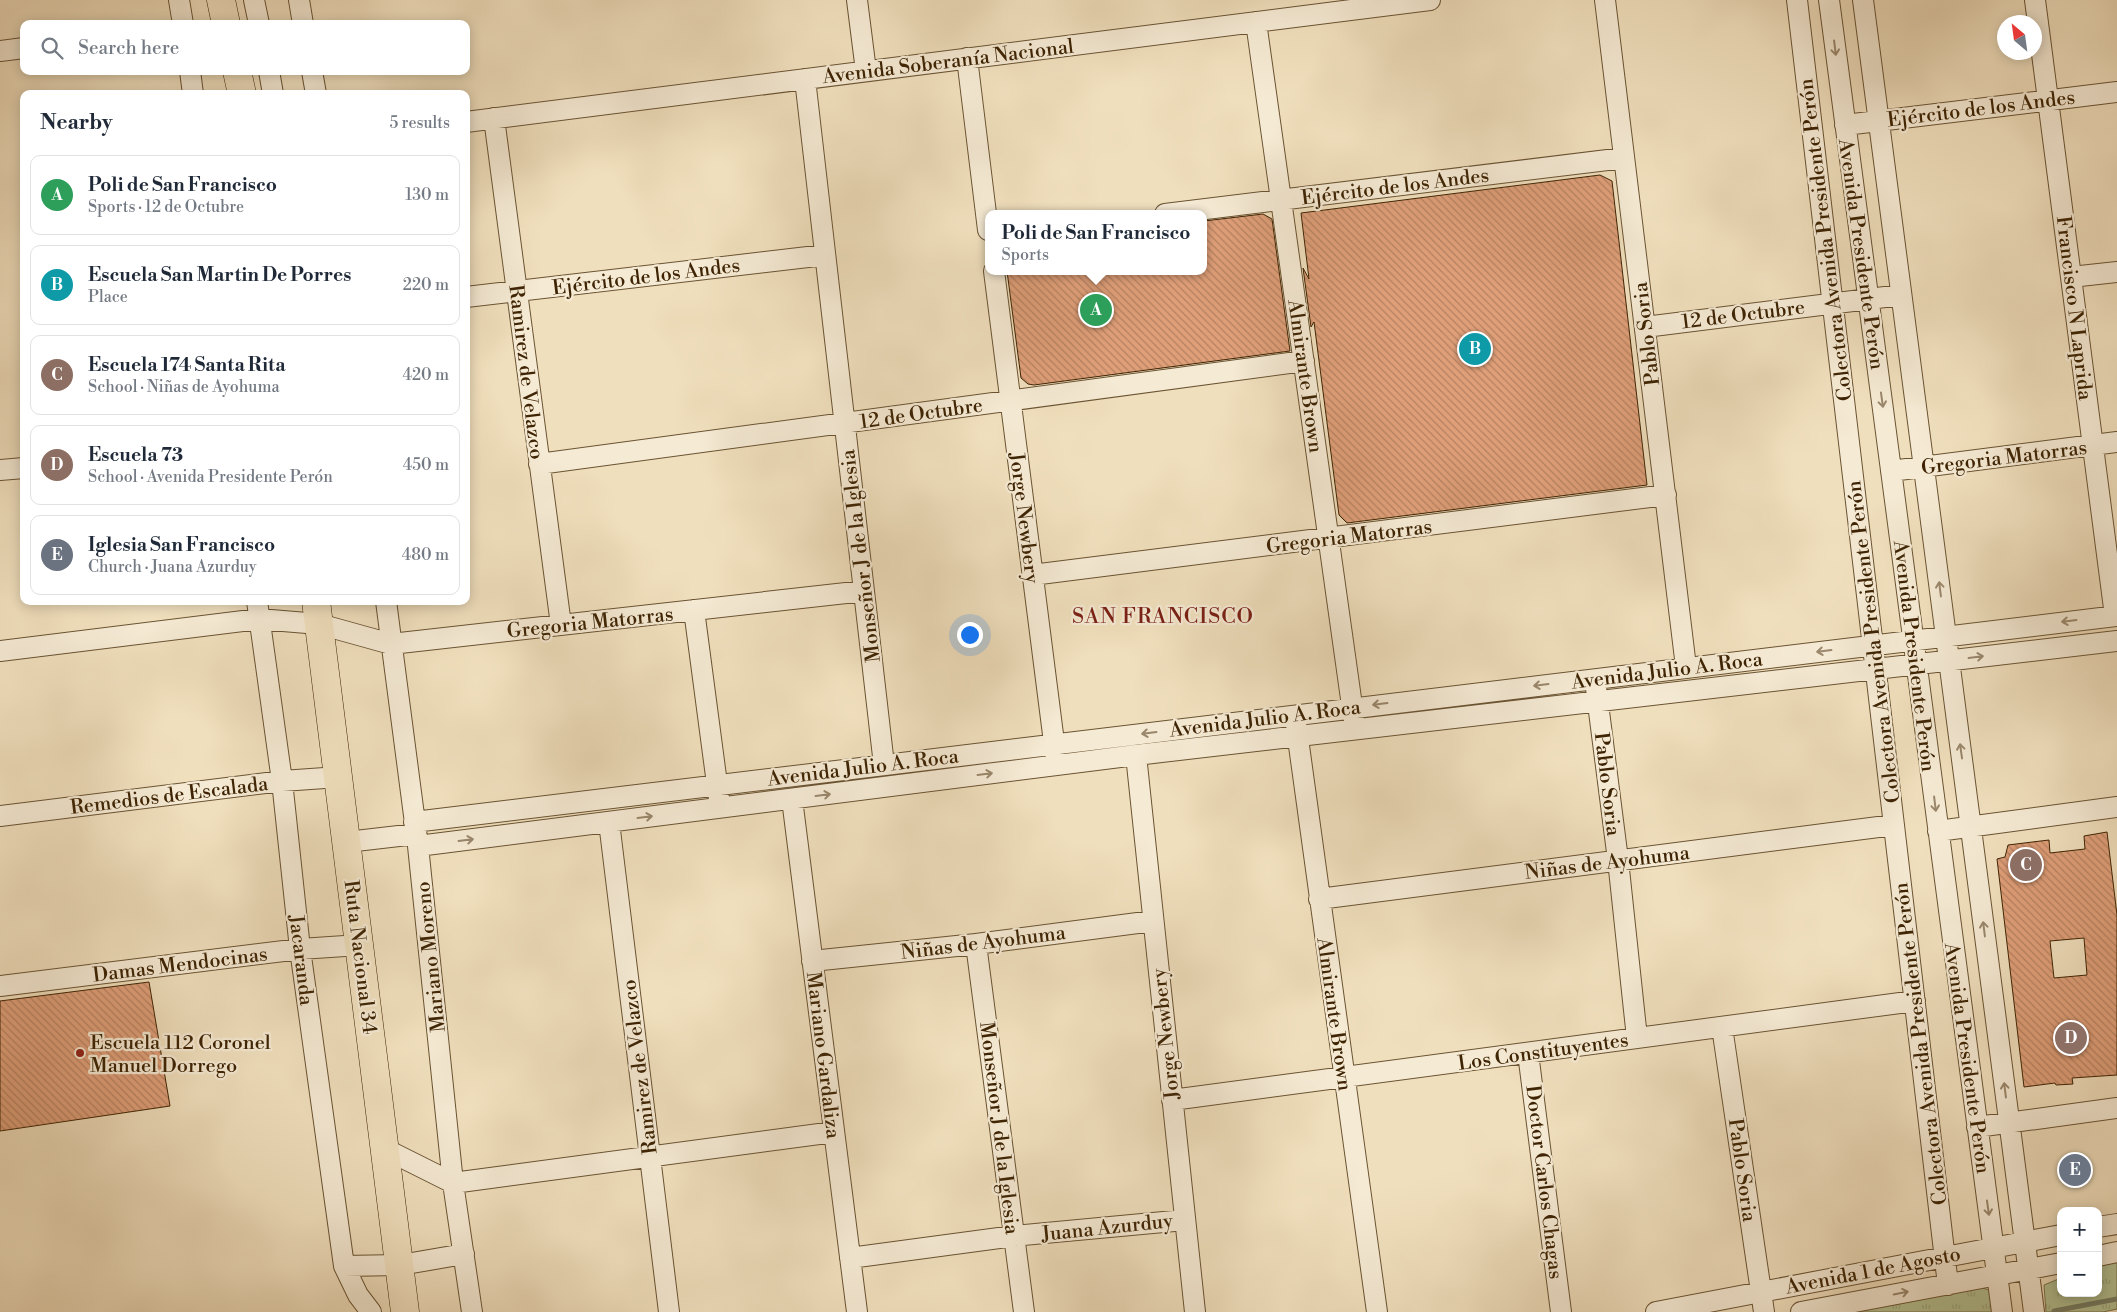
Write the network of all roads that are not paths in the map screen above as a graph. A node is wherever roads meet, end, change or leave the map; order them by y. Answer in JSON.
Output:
{"nodes":[{"id":1,"x":179,"y":0,"type":"edge"},
{"id":2,"x":221,"y":0,"type":"edge"},
{"id":3,"x":254,"y":0,"type":"edge"},
{"id":4,"x":298,"y":0,"type":"edge"},
{"id":5,"x":857,"y":0,"type":"edge"},
{"id":6,"x":1430,"y":0,"type":"edge"},
{"id":7,"x":1605,"y":0,"type":"edge"},
{"id":8,"x":1797,"y":0,"type":"edge"},
{"id":9,"x":1829,"y":0,"type":"edge"},
{"id":10,"x":1863,"y":0,"type":"edge"},
{"id":11,"x":2035,"y":0,"type":"edge"},
{"id":12,"x":1408,"y":1,"type":"edge"},
{"id":13,"x":182,"y":20,"type":"edge"},
{"id":14,"x":225,"y":20,"type":"edge"},
{"id":15,"x":258,"y":20,"type":"edge"},
{"id":16,"x":302,"y":20,"type":"edge"},
{"id":17,"x":1256,"y":22,"type":"junction"},
{"id":18,"x":20,"y":48,"type":"edge"},
{"id":19,"x":0,"y":51,"type":"edge"},
{"id":20,"x":967,"y":58,"type":"junction"},
{"id":21,"x":866,"y":71,"type":"junction"},
{"id":22,"x":191,"y":75,"type":"edge"},
{"id":23,"x":238,"y":75,"type":"edge"},
{"id":24,"x":270,"y":75,"type":"edge"},
{"id":25,"x":313,"y":75,"type":"edge"},
{"id":26,"x":805,"y":79,"type":"junction"},
{"id":27,"x":192,"y":90,"type":"edge"},
{"id":28,"x":241,"y":90,"type":"edge"},
{"id":29,"x":272,"y":90,"type":"edge"},
{"id":30,"x":315,"y":90,"type":"edge"},
{"id":31,"x":2117,"y":92,"type":"edge"},
{"id":32,"x":2048,"y":100,"type":"junction"},
{"id":33,"x":494,"y":118,"type":"junction"},
{"id":34,"x":470,"y":121,"type":"edge"},
{"id":35,"x":1879,"y":121,"type":"junction"},
{"id":36,"x":1845,"y":125,"type":"junction"},
{"id":37,"x":1624,"y":158,"type":"junction"},
{"id":38,"x":1281,"y":200,"type":"junction"},
{"id":39,"x":986,"y":210,"type":"edge"},
{"id":40,"x":1199,"y":210,"type":"edge"},
{"id":41,"x":825,"y":255,"type":"junction"},
{"id":42,"x":2117,"y":272,"type":"edge"},
{"id":43,"x":994,"y":275,"type":"edge"},
{"id":44,"x":2071,"y":277,"type":"junction"},
{"id":45,"x":516,"y":291,"type":"junction"},
{"id":46,"x":1901,"y":295,"type":"junction"},
{"id":47,"x":470,"y":297,"type":"edge"},
{"id":48,"x":1868,"y":299,"type":"junction"},
{"id":49,"x":1833,"y":303,"type":"junction"},
{"id":50,"x":1645,"y":327,"type":"junction"},
{"id":51,"x":1304,"y":361,"type":"junction"},
{"id":52,"x":1010,"y":401,"type":"junction"},
{"id":53,"x":844,"y":423,"type":"junction"},
{"id":54,"x":2117,"y":442,"type":"edge"},
{"id":55,"x":2093,"y":445,"type":"junction"},
{"id":56,"x":539,"y":464,"type":"junction"},
{"id":57,"x":1924,"y":467,"type":"junction"},
{"id":58,"x":20,"y":468,"type":"edge"},
{"id":59,"x":0,"y":470,"type":"edge"},
{"id":60,"x":1891,"y":471,"type":"junction"},
{"id":61,"x":1666,"y":495,"type":"junction"},
{"id":62,"x":1329,"y":539,"type":"junction"},
{"id":63,"x":1032,"y":575,"type":"junction"},
{"id":64,"x":864,"y":590,"type":"junction"},
{"id":65,"x":386,"y":605,"type":"edge"},
{"id":66,"x":258,"y":610,"type":"edge"},
{"id":67,"x":694,"y":610,"type":"junction"},
{"id":68,"x":318,"y":613,"type":"edge"},
{"id":69,"x":2116,"y":616,"type":"edge"},
{"id":70,"x":561,"y":625,"type":"junction"},
{"id":71,"x":1946,"y":636,"type":"junction"},
{"id":72,"x":1913,"y":640,"type":"junction"},
{"id":73,"x":2117,"y":641,"type":"edge"},
{"id":74,"x":391,"y":644,"type":"junction"},
{"id":75,"x":1873,"y":645,"type":"junction"},
{"id":76,"x":0,"y":651,"type":"edge"},
{"id":77,"x":1949,"y":660,"type":"junction"},
{"id":78,"x":1916,"y":664,"type":"junction"},
{"id":79,"x":1686,"y":667,"type":"junction"},
{"id":80,"x":1876,"y":669,"type":"junction"},
{"id":81,"x":1595,"y":678,"type":"junction"},
{"id":82,"x":1598,"y":701,"type":"junction"},
{"id":83,"x":1352,"y":708,"type":"junction"},
{"id":84,"x":1294,"y":715,"type":"junction"},
{"id":85,"x":1356,"y":730,"type":"junction"},
{"id":86,"x":1298,"y":736,"type":"junction"},
{"id":87,"x":1053,"y":744,"type":"junction"},
{"id":88,"x":1136,"y":755,"type":"junction"},
{"id":89,"x":884,"y":765,"type":"junction"},
{"id":90,"x":1057,"y":765,"type":"junction"},
{"id":91,"x":339,"y":777,"type":"junction"},
{"id":92,"x":282,"y":781,"type":"junction"},
{"id":93,"x":717,"y":785,"type":"junction"},
{"id":94,"x":792,"y":799,"type":"junction"},
{"id":95,"x":2117,"y":807,"type":"edge"},
{"id":96,"x":720,"y":808,"type":"junction"},
{"id":97,"x":0,"y":816,"type":"edge"},
{"id":98,"x":609,"y":822,"type":"junction"},
{"id":99,"x":1894,"y":825,"type":"junction"},
{"id":100,"x":1971,"y":827,"type":"junction"},
{"id":101,"x":1938,"y":831,"type":"junction"},
{"id":102,"x":416,"y":834,"type":"junction"},
{"id":103,"x":347,"y":842,"type":"junction"},
{"id":104,"x":1618,"y":860,"type":"junction"},
{"id":105,"x":1319,"y":899,"type":"junction"},
{"id":106,"x":1153,"y":921,"type":"junction"},
{"id":107,"x":976,"y":944,"type":"junction"},
{"id":108,"x":360,"y":945,"type":"junction"},
{"id":109,"x":300,"y":949,"type":"junction"},
{"id":110,"x":812,"y":961,"type":"junction"},
{"id":111,"x":0,"y":986,"type":"edge"},
{"id":112,"x":1915,"y":1001,"type":"junction"},
{"id":113,"x":1722,"y":1027,"type":"junction"},
{"id":114,"x":1637,"y":1038,"type":"junction"},
{"id":115,"x":1528,"y":1053,"type":"junction"},
{"id":116,"x":1344,"y":1077,"type":"junction"},
{"id":117,"x":1172,"y":1100,"type":"junction"},
{"id":118,"x":2117,"y":1108,"type":"edge"},
{"id":119,"x":2010,"y":1123,"type":"junction"},
{"id":120,"x":1978,"y":1127,"type":"junction"},
{"id":121,"x":834,"y":1132,"type":"junction"},
{"id":122,"x":385,"y":1148,"type":"junction"},
{"id":123,"x":650,"y":1157,"type":"junction"},
{"id":124,"x":453,"y":1183,"type":"junction"},
{"id":125,"x":1185,"y":1220,"type":"junction"},
{"id":126,"x":2117,"y":1224,"type":"edge"},
{"id":127,"x":2102,"y":1226,"type":"edge"},
{"id":128,"x":2057,"y":1235,"type":"edge"},
{"id":129,"x":1014,"y":1236,"type":"junction"},
{"id":130,"x":2025,"y":1241,"type":"junction"},
{"id":131,"x":1993,"y":1247,"type":"junction"},
{"id":132,"x":2117,"y":1252,"type":"edge"},
{"id":133,"x":464,"y":1254,"type":"junction"},
{"id":134,"x":2102,"y":1255,"type":"edge"},
{"id":135,"x":1945,"y":1256,"type":"junction"},
{"id":136,"x":850,"y":1258,"type":"junction"},
{"id":137,"x":2057,"y":1265,"type":"edge"},
{"id":138,"x":344,"y":1266,"type":"junction"},
{"id":139,"x":400,"y":1266,"type":"junction"},
{"id":140,"x":2029,"y":1269,"type":"junction"},
{"id":141,"x":1997,"y":1275,"type":"junction"},
{"id":142,"x":1948,"y":1284,"type":"junction"},
{"id":143,"x":1761,"y":1292,"type":"junction"},
{"id":144,"x":371,"y":1312,"type":"edge"},
{"id":145,"x":405,"y":1312,"type":"edge"},
{"id":146,"x":472,"y":1312,"type":"edge"},
{"id":147,"x":669,"y":1312,"type":"edge"},
{"id":148,"x":857,"y":1312,"type":"edge"},
{"id":149,"x":1024,"y":1312,"type":"edge"},
{"id":150,"x":1195,"y":1312,"type":"edge"},
{"id":151,"x":1377,"y":1312,"type":"edge"},
{"id":152,"x":1561,"y":1312,"type":"edge"},
{"id":153,"x":1656,"y":1312,"type":"edge"},
{"id":154,"x":1764,"y":1312,"type":"edge"},
{"id":155,"x":1801,"y":1312,"type":"edge"},
{"id":156,"x":2002,"y":1312,"type":"edge"},
{"id":157,"x":2034,"y":1312,"type":"edge"}],
"edges":[{"from":1,"to":13,"type":"street"},
{"from":2,"to":14,"type":"highway"},
{"from":3,"to":15,"type":"street"},
{"from":4,"to":16,"type":"street"},
{"from":5,"to":21,"type":"street"},
{"from":6,"to":12,"type":"street","name":"Avenida Soberanía Nacional"},
{"from":7,"to":37,"type":"street","name":"Pablo Soria"},
{"from":8,"to":49,"type":"street","name":"Colectora Avenida Presidente Perón"},
{"from":9,"to":36,"type":"street","name":"Avenida Presidente Perón","one_way":true},
{"from":10,"to":35,"type":"street","name":"Avenida Presidente Perón"},
{"from":11,"to":32,"type":"street","name":"Francisco N Laprida"},
{"from":12,"to":17,"type":"street","name":"Avenida Soberanía Nacional"},
{"from":17,"to":20,"type":"street","name":"Avenida Soberanía Nacional"},
{"from":17,"to":38,"type":"street","name":"Almirante Brown"},
{"from":18,"to":19,"type":"street"},
{"from":20,"to":21,"type":"street","name":"Avenida Soberanía Nacional"},
{"from":20,"to":39,"type":"street"},
{"from":21,"to":26,"type":"street","name":"Avenida Soberanía Nacional"},
{"from":22,"to":27,"type":"street"},
{"from":23,"to":28,"type":"highway"},
{"from":24,"to":29,"type":"street"},
{"from":25,"to":30,"type":"street"},
{"from":26,"to":33,"type":"street","name":"Avenida Soberanía Nacional"},
{"from":26,"to":41,"type":"street","name":"Monseñor J de la Iglesia"},
{"from":31,"to":32,"type":"street","name":"Ejército de los Andes"},
{"from":32,"to":35,"type":"street","name":"Ejército de los Andes"},
{"from":32,"to":44,"type":"street","name":"Francisco N Laprida"},
{"from":33,"to":34,"type":"street","name":"Avenida Soberanía Nacional"},
{"from":33,"to":45,"type":"street","name":"Ramirez de Velazco"},
{"from":35,"to":36,"type":"street","name":"Ejército de los Andes"},
{"from":35,"to":46,"type":"street","name":"Avenida Presidente Perón"},
{"from":36,"to":48,"type":"street","name":"Avenida Presidente Perón"},
{"from":37,"to":38,"type":"street","name":"Ejército de los Andes"},
{"from":37,"to":50,"type":"street","name":"Pablo Soria"},
{"from":38,"to":40,"type":"street","name":"Ejército de los Andes"},
{"from":38,"to":51,"type":"street","name":"Almirante Brown"},
{"from":41,"to":45,"type":"street","name":"Ejército de los Andes"},
{"from":41,"to":53,"type":"street","name":"Monseñor J de la Iglesia"},
{"from":42,"to":44,"type":"street"},
{"from":43,"to":52,"type":"street","name":"Jorge Newbery"},
{"from":44,"to":55,"type":"street","name":"Francisco N Laprida"},
{"from":45,"to":47,"type":"street","name":"Ejército de los Andes"},
{"from":45,"to":56,"type":"street","name":"Ramirez de Velazco"},
{"from":46,"to":48,"type":"street","name":"12 de Octubre"},
{"from":46,"to":57,"type":"street","name":"Avenida Presidente Perón"},
{"from":48,"to":49,"type":"street","name":"12 de Octubre"},
{"from":48,"to":60,"type":"street","name":"Avenida Presidente Perón","one_way":true},
{"from":49,"to":50,"type":"street","name":"12 de Octubre"},
{"from":49,"to":75,"type":"street","name":"Colectora Avenida Presidente Perón"},
{"from":50,"to":61,"type":"street","name":"Pablo Soria"},
{"from":51,"to":52,"type":"street","name":"12 de Octubre"},
{"from":51,"to":62,"type":"street","name":"Almirante Brown"},
{"from":52,"to":53,"type":"street","name":"12 de Octubre"},
{"from":52,"to":63,"type":"street","name":"Jorge Newbery"},
{"from":53,"to":56,"type":"street","name":"12 de Octubre"},
{"from":53,"to":64,"type":"street","name":"Monseñor J de la Iglesia"},
{"from":54,"to":55,"type":"street","name":"Gregoria Matorras"},
{"from":55,"to":57,"type":"street","name":"Gregoria Matorras"},
{"from":55,"to":69,"type":"street","name":"Francisco N Laprida"},
{"from":56,"to":70,"type":"street","name":"Ramirez de Velazco"},
{"from":57,"to":60,"type":"street","name":"Gregoria Matorras"},
{"from":71,"to":57,"type":"street","name":"Avenida Presidente Perón","one_way":true},
{"from":58,"to":59,"type":"street"},
{"from":60,"to":72,"type":"street","name":"Avenida Presidente Perón"},
{"from":61,"to":62,"type":"street","name":"Gregoria Matorras"},
{"from":61,"to":79,"type":"street","name":"Pablo Soria"},
{"from":62,"to":63,"type":"street","name":"Gregoria Matorras"},
{"from":62,"to":83,"type":"street","name":"Almirante Brown"},
{"from":63,"to":87,"type":"street","name":"Jorge Newbery"},
{"from":64,"to":67,"type":"street","name":"Gregoria Matorras"},
{"from":64,"to":89,"type":"street","name":"Monseñor J de la Iglesia"},
{"from":65,"to":74,"type":"street","name":"Mariano Moreno"},
{"from":66,"to":68,"type":"street","name":"Gregoria Matorras"},
{"from":66,"to":76,"type":"street","name":"Gregoria Matorras"},
{"from":66,"to":92,"type":"street","name":"Jacaranda"},
{"from":67,"to":70,"type":"street","name":"Gregoria Matorras"},
{"from":67,"to":93,"type":"street"},
{"from":68,"to":74,"type":"street","name":"Gregoria Matorras"},
{"from":68,"to":91,"type":"highway","name":"Ruta Nacional 34"},
{"from":69,"to":71,"type":"street","name":"Avenida Julio A. Roca","one_way":true},
{"from":70,"to":74,"type":"street","name":"Gregoria Matorras"},
{"from":71,"to":72,"type":"street","name":"Avenida Julio A. Roca"},
{"from":71,"to":77,"type":"street","name":"Avenida Presidente Perón"},
{"from":72,"to":75,"type":"street","name":"Avenida Julio A. Roca"},
{"from":72,"to":78,"type":"street","name":"Avenida Presidente Perón"},
{"from":77,"to":73,"type":"street","name":"Avenida Julio A. Roca","one_way":true},
{"from":74,"to":102,"type":"street","name":"Mariano Moreno"},
{"from":75,"to":79,"type":"street","name":"Avenida Julio A. Roca","one_way":true},
{"from":75,"to":80,"type":"street","name":"Colectora Avenida Presidente Perón"},
{"from":77,"to":78,"type":"street","name":"Avenida Julio A. Roca"},
{"from":100,"to":77,"type":"street","name":"Avenida Presidente Perón","one_way":true},
{"from":78,"to":80,"type":"street","name":"Avenida Julio A. Roca"},
{"from":78,"to":101,"type":"street","name":"Avenida Presidente Perón","one_way":true},
{"from":79,"to":81,"type":"street","name":"Avenida Julio A. Roca"},
{"from":80,"to":82,"type":"street","name":"Avenida Julio A. Roca"},
{"from":80,"to":99,"type":"street","name":"Colectora Avenida Presidente Perón"},
{"from":81,"to":82,"type":"street","name":"Pablo Soria"},
{"from":81,"to":83,"type":"street","name":"Avenida Julio A. Roca","one_way":true},
{"from":82,"to":85,"type":"street","name":"Avenida Julio A. Roca"},
{"from":82,"to":104,"type":"street","name":"Pablo Soria"},
{"from":83,"to":84,"type":"street","name":"Avenida Julio A. Roca"},
{"from":83,"to":85,"type":"street","name":"Almirante Brown"},
{"from":84,"to":86,"type":"street","name":"Almirante Brown"},
{"from":84,"to":87,"type":"street","name":"Avenida Julio A. Roca","one_way":true},
{"from":85,"to":86,"type":"street","name":"Avenida Julio A. Roca"},
{"from":86,"to":88,"type":"street","name":"Avenida Julio A. Roca"},
{"from":86,"to":105,"type":"street","name":"Almirante Brown"},
{"from":87,"to":89,"type":"street","name":"Avenida Julio A. Roca"},
{"from":87,"to":90,"type":"street","name":"Jorge Newbery"},
{"from":88,"to":90,"type":"street","name":"Avenida Julio A. Roca"},
{"from":88,"to":106,"type":"street","name":"Jorge Newbery"},
{"from":89,"to":93,"type":"street","name":"Avenida Julio A. Roca"},
{"from":94,"to":90,"type":"street","name":"Avenida Julio A. Roca","one_way":true},
{"from":91,"to":92,"type":"street","name":"Remedios de Escalada"},
{"from":91,"to":103,"type":"highway","name":"Ruta Nacional 34"},
{"from":92,"to":97,"type":"street","name":"Remedios de Escalada"},
{"from":92,"to":109,"type":"street","name":"Jacaranda"},
{"from":93,"to":96,"type":"street"},
{"from":93,"to":102,"type":"street","name":"Avenida Julio A. Roca"},
{"from":94,"to":96,"type":"street","name":"Avenida Julio A. Roca"},
{"from":94,"to":110,"type":"street","name":"Mariano Gardaliza"},
{"from":95,"to":100,"type":"street"},
{"from":98,"to":96,"type":"street","name":"Avenida Julio A. Roca","one_way":true},
{"from":102,"to":98,"type":"street","name":"Avenida Julio A. Roca","one_way":true},
{"from":98,"to":123,"type":"street","name":"Ramirez de Velazco"},
{"from":99,"to":104,"type":"street","name":"Niñas de Ayohuma"},
{"from":99,"to":112,"type":"street","name":"Colectora Avenida Presidente Perón"},
{"from":100,"to":101,"type":"street"},
{"from":119,"to":100,"type":"street","name":"Avenida Presidente Perón","one_way":true},
{"from":101,"to":120,"type":"street","name":"Avenida Presidente Perón"},
{"from":102,"to":103,"type":"street"},
{"from":102,"to":124,"type":"street","name":"Mariano Moreno"},
{"from":103,"to":108,"type":"highway","name":"Ruta Nacional 34"},
{"from":104,"to":105,"type":"street","name":"Niñas de Ayohuma"},
{"from":104,"to":114,"type":"street","name":"Pablo Soria"},
{"from":105,"to":116,"type":"street","name":"Almirante Brown"},
{"from":106,"to":107,"type":"street","name":"Niñas de Ayohuma"},
{"from":106,"to":117,"type":"street","name":"Jorge Newbery"},
{"from":107,"to":110,"type":"street","name":"Niñas de Ayohuma"},
{"from":107,"to":129,"type":"street","name":"Monseñor J de la Iglesia"},
{"from":108,"to":109,"type":"street","name":"Damas Mendocinas"},
{"from":108,"to":122,"type":"highway","name":"Ruta Nacional 34"},
{"from":109,"to":111,"type":"street","name":"Damas Mendocinas"},
{"from":109,"to":138,"type":"street","name":"Jacaranda"},
{"from":110,"to":121,"type":"street","name":"Mariano Gardaliza"},
{"from":112,"to":113,"type":"street","name":"Los Constituyentes"},
{"from":112,"to":135,"type":"street","name":"Colectora Avenida Presidente Perón"},
{"from":113,"to":114,"type":"street","name":"Los Constituyentes"},
{"from":113,"to":143,"type":"street","name":"Pablo Soria"},
{"from":114,"to":115,"type":"street","name":"Los Constituyentes"},
{"from":115,"to":116,"type":"street","name":"Los Constituyentes"},
{"from":115,"to":152,"type":"street","name":"Doctor Carlos Chagas"},
{"from":116,"to":117,"type":"street","name":"Los Constituyentes"},
{"from":116,"to":151,"type":"street","name":"Almirante Brown"},
{"from":117,"to":125,"type":"street","name":"Jorge Newbery"},
{"from":118,"to":119,"type":"street"},
{"from":119,"to":120,"type":"street"},
{"from":119,"to":130,"type":"street","name":"Avenida Presidente Perón"},
{"from":120,"to":131,"type":"street","name":"Avenida Presidente Perón","one_way":true},
{"from":121,"to":123,"type":"street"},
{"from":121,"to":136,"type":"street","name":"Mariano Gardaliza"},
{"from":122,"to":124,"type":"street"},
{"from":122,"to":139,"type":"highway","name":"Ruta Nacional 34"},
{"from":123,"to":124,"type":"street"},
{"from":123,"to":147,"type":"street","name":"Ramirez de Velazco"},
{"from":124,"to":133,"type":"street","name":"Mariano Moreno"},
{"from":125,"to":129,"type":"street","name":"Juana Azurduy"},
{"from":125,"to":150,"type":"street","name":"Jorge Newbery"},
{"from":126,"to":127,"type":"street"},
{"from":128,"to":130,"type":"street","name":"Avenida 1 de Agosto"},
{"from":129,"to":136,"type":"street","name":"Juana Azurduy"},
{"from":129,"to":149,"type":"street","name":"Monseñor J de la Iglesia"},
{"from":130,"to":131,"type":"street","name":"Avenida 1 de Agosto"},
{"from":130,"to":140,"type":"street","name":"Avenida Presidente Perón"},
{"from":131,"to":135,"type":"street","name":"Avenida 1 de Agosto"},
{"from":131,"to":141,"type":"street","name":"Avenida Presidente Perón"},
{"from":132,"to":134,"type":"street"},
{"from":133,"to":139,"type":"street"},
{"from":133,"to":146,"type":"street","name":"Mariano Moreno"},
{"from":135,"to":142,"type":"street","name":"Colectora Avenida Presidente Perón"},
{"from":135,"to":143,"type":"street","name":"Avenida 1 de Agosto"},
{"from":136,"to":148,"type":"street","name":"Mariano Gardaliza"},
{"from":137,"to":140,"type":"street","name":"Avenida 1 de Agosto"},
{"from":138,"to":139,"type":"street"},
{"from":138,"to":144,"type":"street","name":"Jacaranda"},
{"from":139,"to":145,"type":"highway","name":"Ruta Nacional 34"},
{"from":140,"to":141,"type":"street","name":"Avenida 1 de Agosto"},
{"from":140,"to":157,"type":"street","name":"Avenida Presidente Perón"},
{"from":141,"to":142,"type":"street","name":"Avenida 1 de Agosto"},
{"from":141,"to":156,"type":"street","name":"Avenida Presidente Perón"},
{"from":155,"to":142,"type":"street","name":"Avenida 1 de Agosto","one_way":true},
{"from":143,"to":153,"type":"street","name":"Avenida 1 de Agosto"},
{"from":143,"to":154,"type":"street","name":"Pablo Soria"}]}
